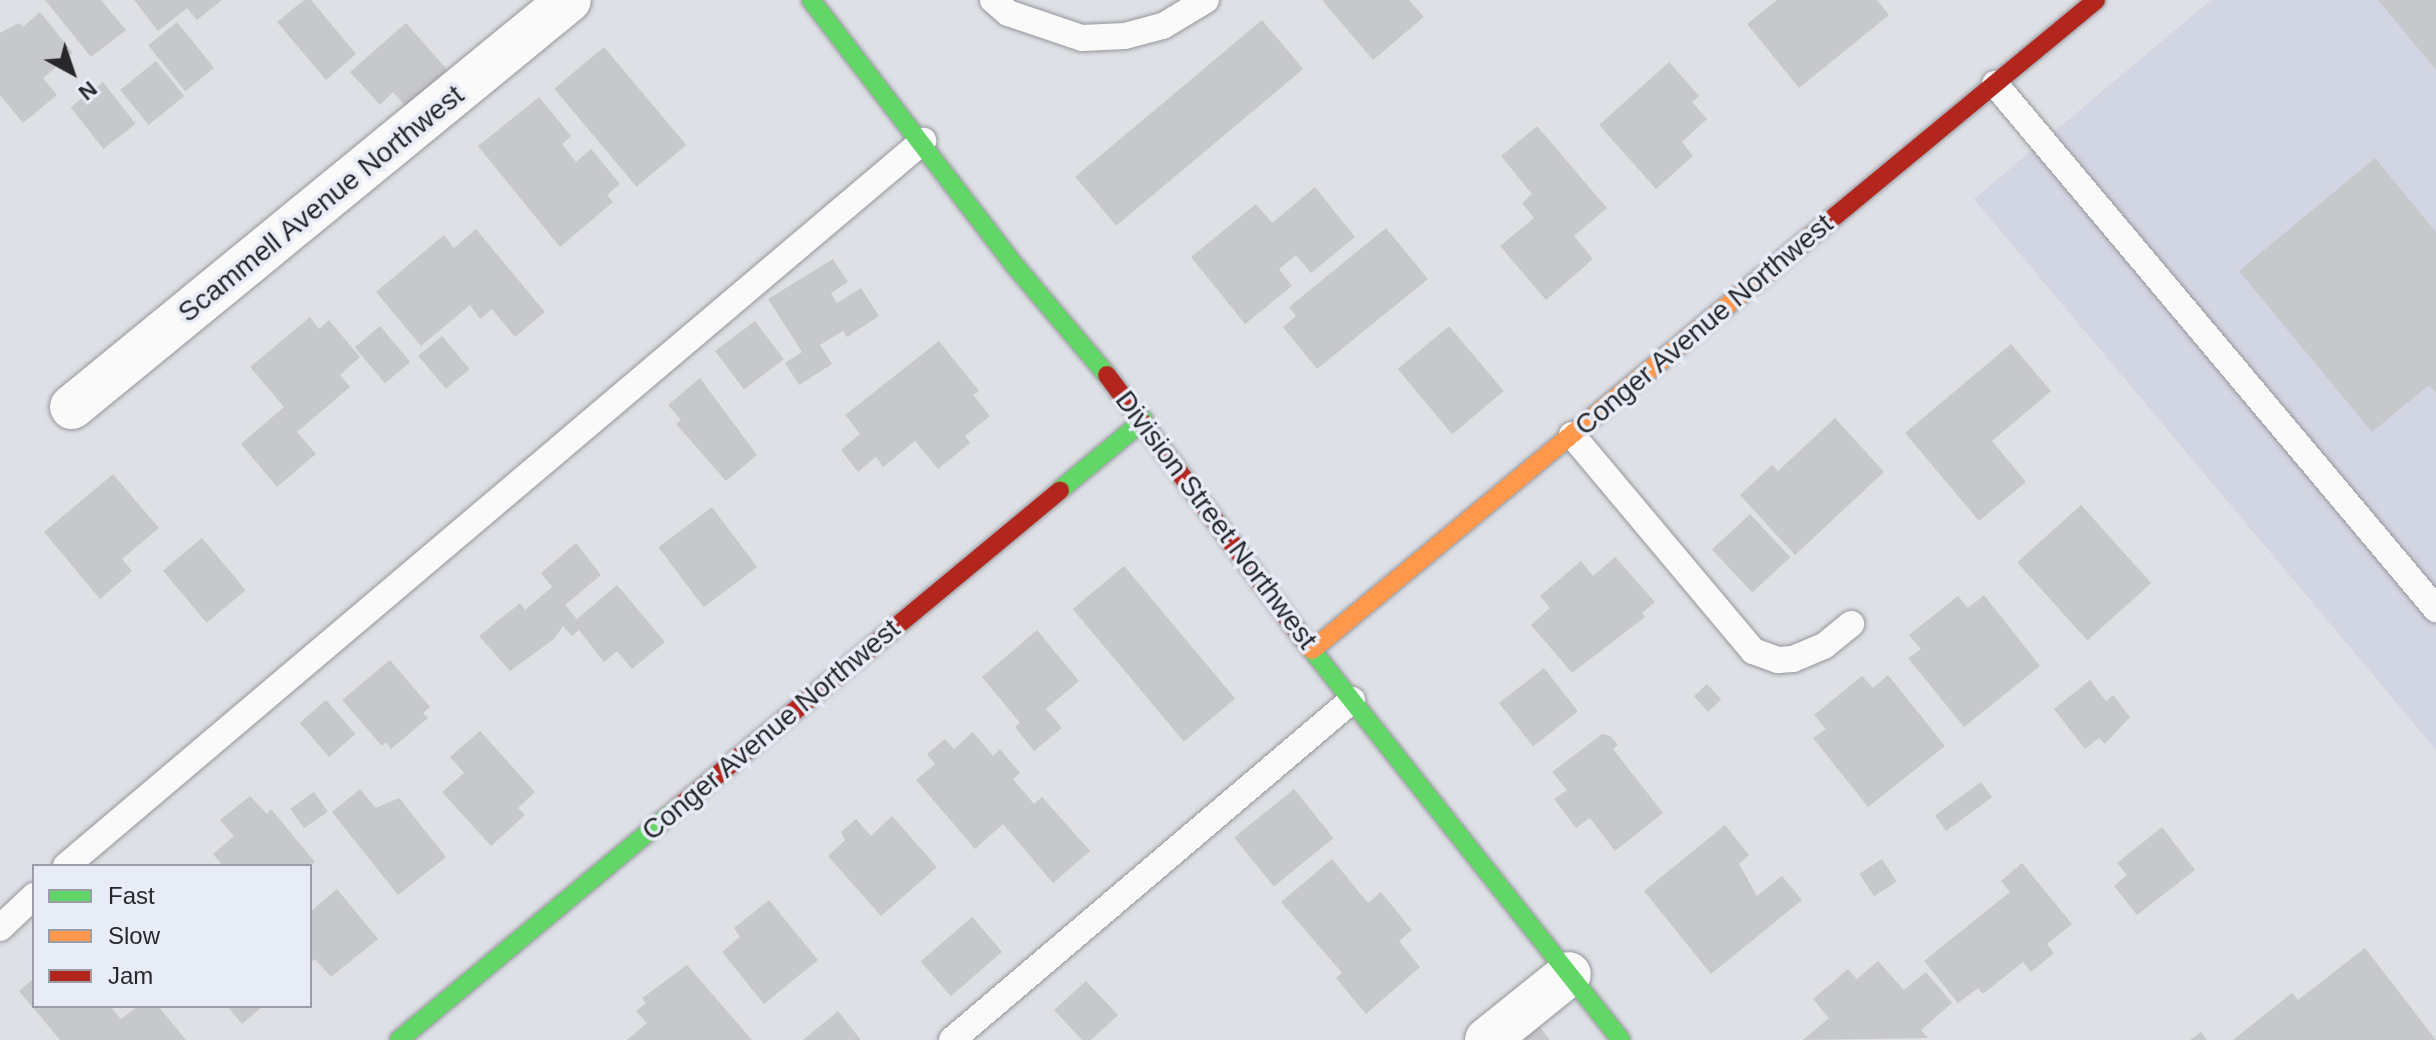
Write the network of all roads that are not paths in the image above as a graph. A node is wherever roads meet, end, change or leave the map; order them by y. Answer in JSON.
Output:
{"nodes":[{"id":1,"x":569,"y":0,"type":"edge"},
{"id":2,"x":811,"y":0,"type":"edge"},
{"id":3,"x":993,"y":0,"type":"edge"},
{"id":4,"x":1206,"y":0,"type":"edge"},
{"id":5,"x":2096,"y":0,"type":"edge"},
{"id":6,"x":1995,"y":84,"type":"junction"},
{"id":7,"x":923,"y":141,"type":"junction"},
{"id":8,"x":72,"y":407,"type":"dead end"},
{"id":9,"x":1144,"y":420,"type":"junction"},
{"id":10,"x":1572,"y":435,"type":"junction"},
{"id":11,"x":2436,"y":609,"type":"edge"},
{"id":12,"x":1851,"y":624,"type":"dead end"},
{"id":13,"x":1312,"y":650,"type":"junction"},
{"id":14,"x":1352,"y":700,"type":"junction"},
{"id":15,"x":68,"y":864,"type":"edge"},
{"id":16,"x":32,"y":898,"type":"edge"},
{"id":17,"x":0,"y":928,"type":"edge"},
{"id":18,"x":1569,"y":974,"type":"junction"},
{"id":19,"x":399,"y":1040,"type":"edge"},
{"id":20,"x":952,"y":1040,"type":"edge"},
{"id":21,"x":1487,"y":1040,"type":"edge"},
{"id":22,"x":1621,"y":1040,"type":"edge"}],
"edges":[{"from":1,"to":8,"type":"street","name":"Scammell Avenue Northwest"},
{"from":2,"to":7,"type":"street","name":"Division Street Northwest"},
{"from":3,"to":4,"type":"lane"},
{"from":5,"to":6,"type":"street","name":"Conger Avenue Northwest"},
{"from":6,"to":10,"type":"street","name":"Conger Avenue Northwest"},
{"from":6,"to":11,"type":"lane"},
{"from":7,"to":9,"type":"street","name":"Division Street Northwest"},
{"from":7,"to":15,"type":"lane"},
{"from":9,"to":13,"type":"street","name":"Division Street Northwest"},
{"from":9,"to":19,"type":"street","name":"Conger Avenue Northwest"},
{"from":10,"to":12,"type":"lane"},
{"from":10,"to":13,"type":"street","name":"Conger Avenue Northwest"},
{"from":13,"to":14,"type":"street","name":"Division Street Northwest"},
{"from":14,"to":18,"type":"street","name":"Division Street Northwest"},
{"from":14,"to":20,"type":"lane"},
{"from":16,"to":17,"type":"lane"},
{"from":18,"to":21,"type":"street"},
{"from":18,"to":22,"type":"street","name":"Division Street Northwest"}]}
